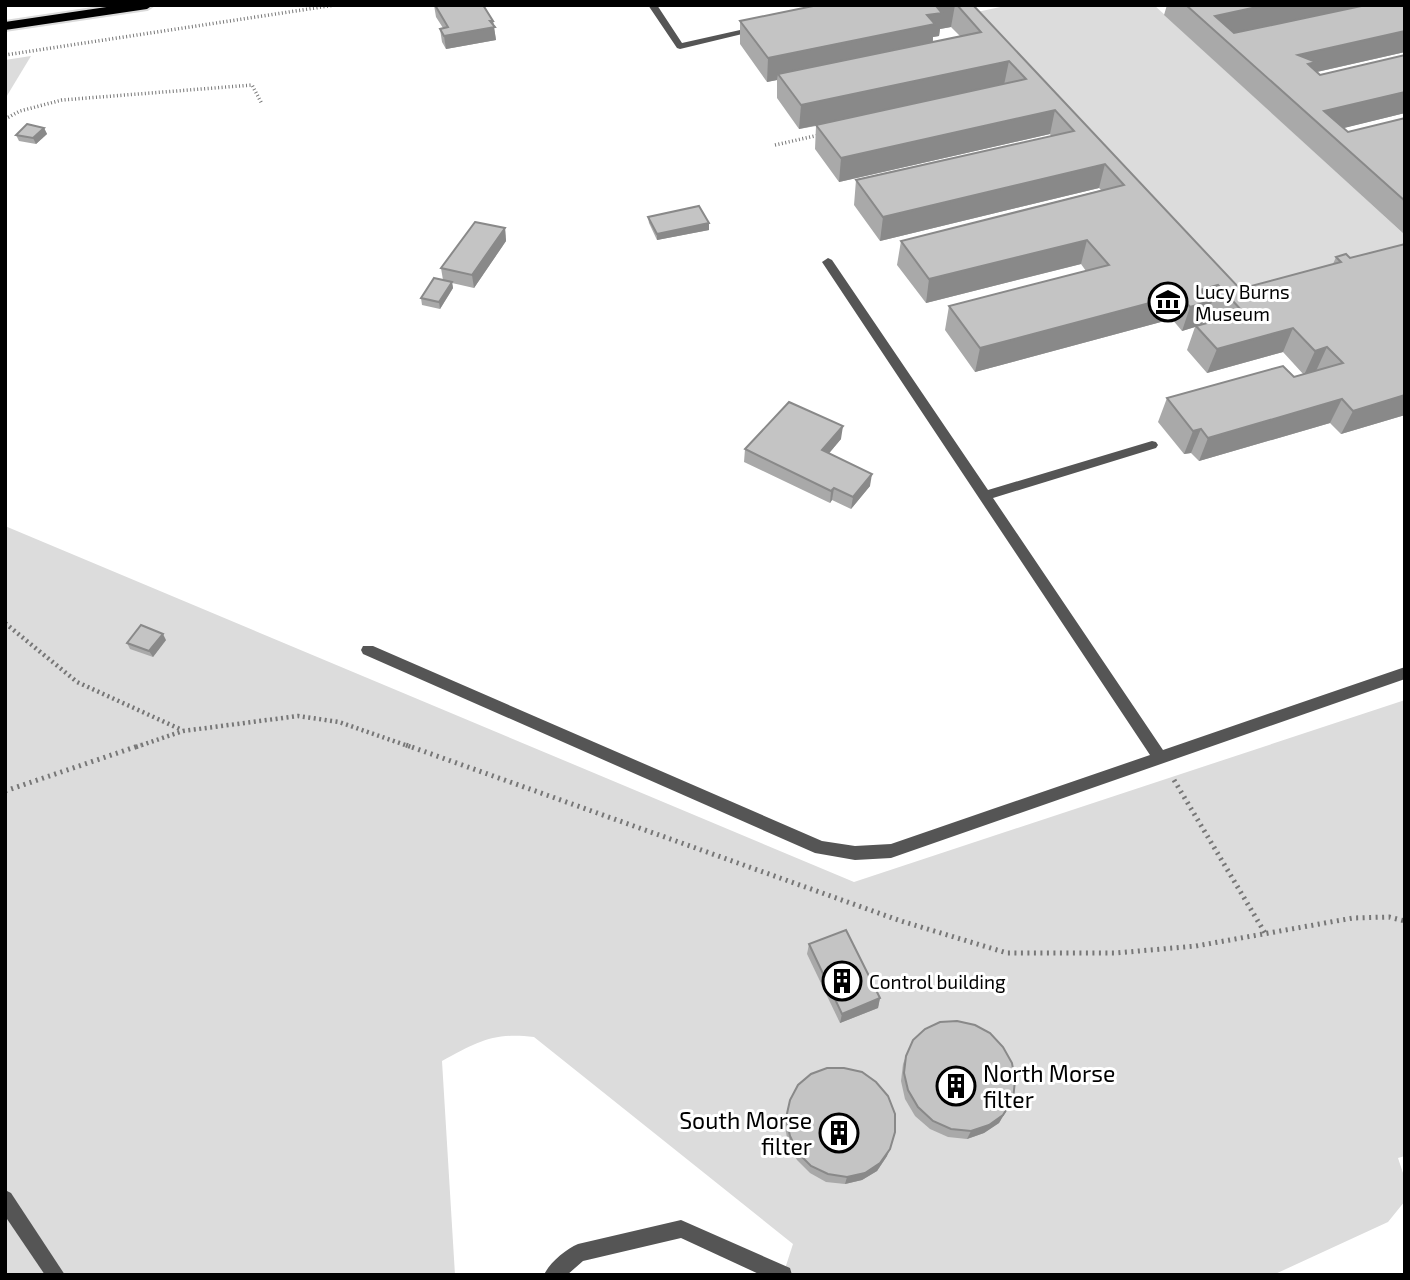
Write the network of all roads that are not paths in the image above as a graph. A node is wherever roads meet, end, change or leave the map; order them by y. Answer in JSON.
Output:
{"nodes":[{"id":1,"x":147,"y":5,"type":"edge"},
{"id":2,"x":653,"y":5,"type":"edge"},
{"id":3,"x":5,"y":26,"type":"edge"},
{"id":4,"x":765,"y":28,"type":"edge"},
{"id":5,"x":828,"y":262,"type":"dead end"},
{"id":6,"x":1152,"y":446,"type":"dead end"},
{"id":7,"x":987,"y":495,"type":"junction"},
{"id":8,"x":368,"y":650,"type":"dead end"},
{"id":9,"x":1405,"y":673,"type":"edge"},
{"id":10,"x":1161,"y":759,"type":"junction"},
{"id":11,"x":5,"y":1199,"type":"edge"},
{"id":12,"x":56,"y":1275,"type":"edge"},
{"id":13,"x":553,"y":1275,"type":"edge"},
{"id":14,"x":783,"y":1275,"type":"edge"}],
"edges":[{"from":1,"to":3,"type":"highway"},
{"from":2,"to":4,"type":"street"},
{"from":5,"to":7,"type":"street"},
{"from":6,"to":7,"type":"street"},
{"from":7,"to":10,"type":"street"},
{"from":8,"to":10,"type":"street"},
{"from":9,"to":10,"type":"street"},
{"from":11,"to":12,"type":"street"},
{"from":13,"to":14,"type":"street"}]}
